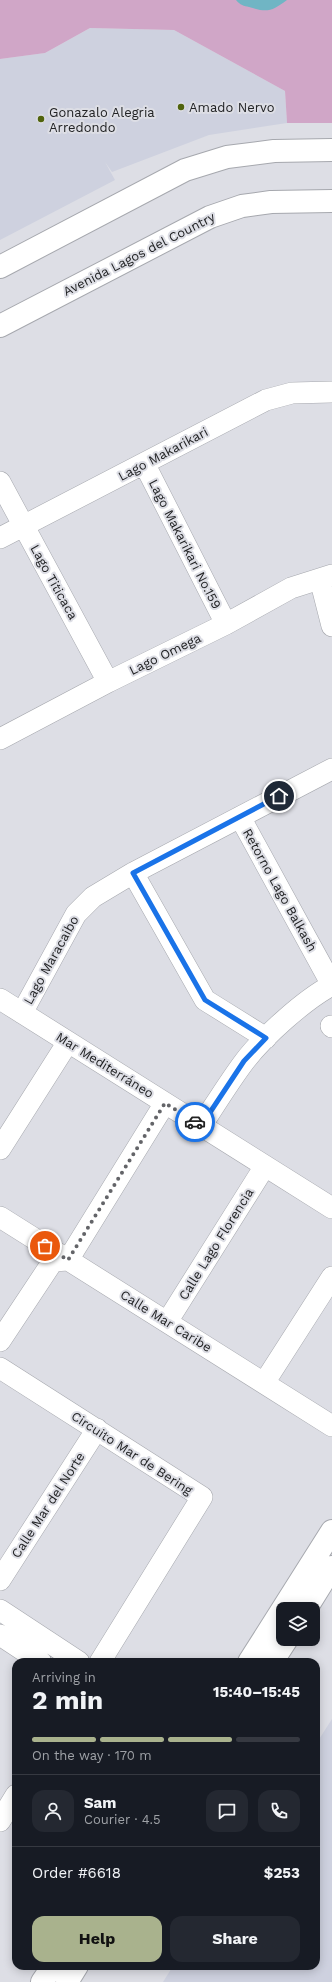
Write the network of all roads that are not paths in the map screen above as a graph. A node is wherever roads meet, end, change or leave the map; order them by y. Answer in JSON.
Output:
{"nodes":[{"id":1,"x":332,"y":150,"type":"edge"},
{"id":2,"x":332,"y":202,"type":"edge"},
{"id":3,"x":0,"y":267,"type":"edge"},
{"id":4,"x":0,"y":326,"type":"edge"},
{"id":5,"x":332,"y":392,"type":"edge"},
{"id":6,"x":145,"y":465,"type":"junction"},
{"id":7,"x":0,"y":482,"type":"edge"},
{"id":8,"x":23,"y":526,"type":"junction"},
{"id":9,"x":0,"y":538,"type":"edge"},
{"id":10,"x":326,"y":577,"type":"edge"},
{"id":11,"x":226,"y":624,"type":"junction"},
{"id":12,"x":332,"y":626,"type":"edge"},
{"id":13,"x":108,"y":682,"type":"junction"},
{"id":14,"x":0,"y":739,"type":"edge"},
{"id":15,"x":332,"y":769,"type":"edge"},
{"id":16,"x":240,"y":817,"type":"junction"},
{"id":17,"x":133,"y":873,"type":"junction"},
{"id":18,"x":332,"y":985,"type":"edge"},
{"id":19,"x":0,"y":999,"type":"edge"},
{"id":20,"x":22,"y":1013,"type":"junction"},
{"id":21,"x":266,"y":1038,"type":"junction"},
{"id":22,"x":68,"y":1042,"type":"junction"},
{"id":23,"x":165,"y":1103,"type":"junction"},
{"id":24,"x":201,"y":1126,"type":"junction"},
{"id":25,"x":0,"y":1149,"type":"edge"},
{"id":26,"x":265,"y":1166,"type":"junction"},
{"id":27,"x":332,"y":1208,"type":"edge"},
{"id":28,"x":0,"y":1217,"type":"edge"},
{"id":29,"x":68,"y":1260,"type":"junction"},
{"id":30,"x":332,"y":1277,"type":"edge"},
{"id":31,"x":167,"y":1322,"type":"junction"},
{"id":32,"x":0,"y":1340,"type":"edge"},
{"id":33,"x":0,"y":1368,"type":"edge"},
{"id":34,"x":264,"y":1383,"type":"junction"},
{"id":35,"x":332,"y":1426,"type":"edge"},
{"id":36,"x":97,"y":1429,"type":"junction"},
{"id":37,"x":332,"y":1531,"type":"edge"},
{"id":38,"x":332,"y":1567,"type":"edge"},
{"id":39,"x":0,"y":1580,"type":"edge"},
{"id":40,"x":310,"y":1602,"type":"edge"},
{"id":41,"x":0,"y":1610,"type":"edge"},
{"id":42,"x":0,"y":1635,"type":"edge"},
{"id":43,"x":282,"y":1646,"type":"edge"},
{"id":44,"x":35,"y":1658,"type":"edge"},
{"id":45,"x":73,"y":1658,"type":"edge"},
{"id":46,"x":102,"y":1658,"type":"edge"},
{"id":47,"x":252,"y":1658,"type":"edge"},
{"id":48,"x":275,"y":1658,"type":"edge"},
{"id":49,"x":12,"y":1802,"type":"edge"},
{"id":50,"x":0,"y":1821,"type":"edge"},
{"id":51,"x":50,"y":1970,"type":"edge"},
{"id":52,"x":74,"y":1970,"type":"edge"},
{"id":53,"x":42,"y":1982,"type":"edge"},
{"id":54,"x":67,"y":1982,"type":"edge"}],
"edges":[{"from":1,"to":3,"type":"street"},
{"from":2,"to":4,"type":"street","name":"Avenida Lagos del Country"},
{"from":5,"to":6,"type":"street","name":"Lago Makarikari"},
{"from":6,"to":8,"type":"street","name":"Lago Makarikari"},
{"from":6,"to":11,"type":"street","name":"Lago Makarikari No.159"},
{"from":7,"to":8,"type":"street","name":"Lago Titicaca"},
{"from":8,"to":9,"type":"street","name":"Lago Makarikari"},
{"from":8,"to":13,"type":"street","name":"Lago Titicaca"},
{"from":10,"to":11,"type":"street","name":"Lago Omega"},
{"from":10,"to":12,"type":"street"},
{"from":11,"to":13,"type":"street","name":"Lago Omega"},
{"from":13,"to":14,"type":"street","name":"Lago Omega"},
{"from":15,"to":16,"type":"street","name":"Lago Maracaibo"},
{"from":16,"to":17,"type":"street","name":"Lago Maracaibo"},
{"from":16,"to":18,"type":"street","name":"Retorno Lago Balkash"},
{"from":17,"to":20,"type":"street","name":"Lago Maracaibo"},
{"from":17,"to":21,"type":"street"},
{"from":18,"to":21,"type":"street"},
{"from":19,"to":20,"type":"street","name":"Mar Mediterráneo"},
{"from":20,"to":22,"type":"street","name":"Mar Mediterráneo"},
{"from":21,"to":24,"type":"street"},
{"from":22,"to":23,"type":"street","name":"Mar Mediterráneo"},
{"from":22,"to":25,"type":"street"},
{"from":23,"to":24,"type":"street","name":"Mar Mediterráneo"},
{"from":23,"to":29,"type":"street"},
{"from":24,"to":26,"type":"street","name":"Mar Mediterráneo"},
{"from":26,"to":27,"type":"street","name":"Mar Mediterráneo"},
{"from":26,"to":31,"type":"street","name":"Calle Lago Florencia"},
{"from":28,"to":29,"type":"street","name":"Calle Mar Caribe"},
{"from":29,"to":31,"type":"street","name":"Calle Mar Caribe"},
{"from":29,"to":32,"type":"street"},
{"from":30,"to":34,"type":"street"},
{"from":31,"to":34,"type":"street","name":"Calle Mar Caribe"},
{"from":33,"to":36,"type":"street","name":"Circuito Mar de Bering"},
{"from":34,"to":35,"type":"street","name":"Calle Mar Caribe"},
{"from":36,"to":39,"type":"street","name":"Calle Mar del Norte"},
{"from":36,"to":46,"type":"street","name":"Circuito Mar de Bering"},
{"from":37,"to":47,"type":"street"},
{"from":38,"to":40,"type":"street"},
{"from":41,"to":45,"type":"street"},
{"from":42,"to":44,"type":"street"},
{"from":43,"to":48,"type":"street"},
{"from":49,"to":50,"type":"street"},
{"from":51,"to":53,"type":"street"},
{"from":52,"to":54,"type":"street"}]}
